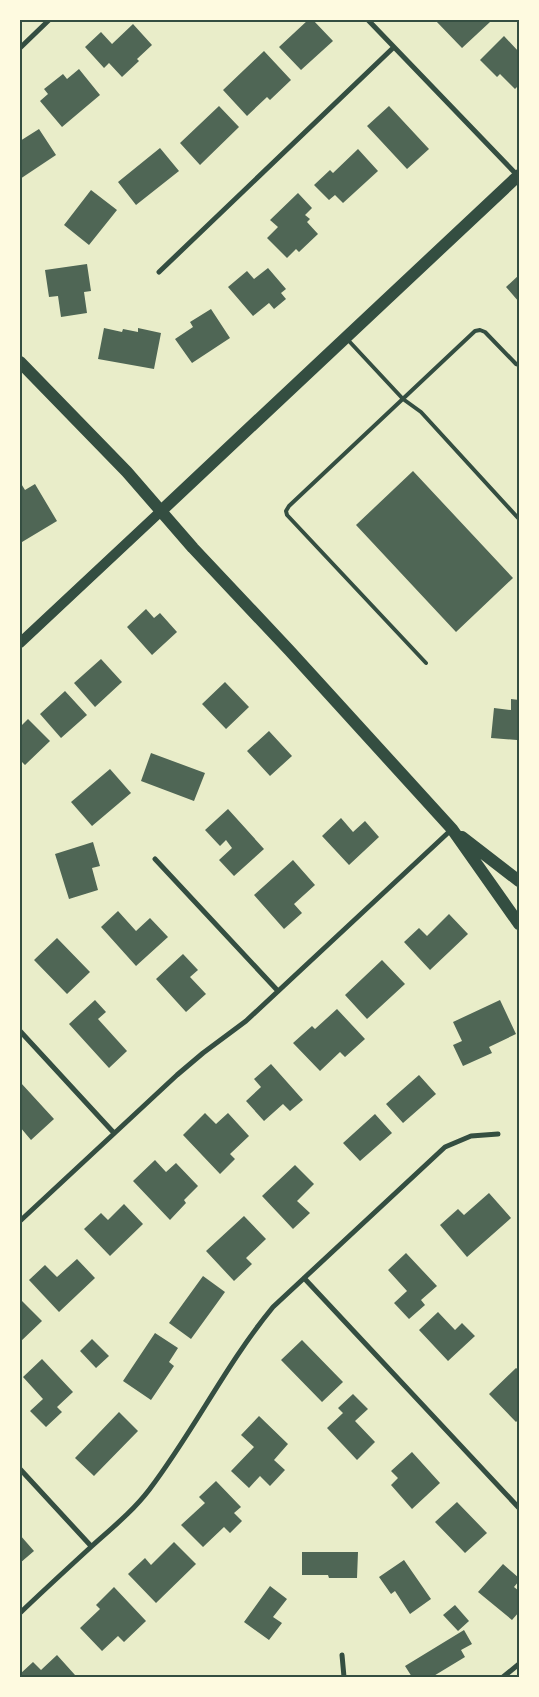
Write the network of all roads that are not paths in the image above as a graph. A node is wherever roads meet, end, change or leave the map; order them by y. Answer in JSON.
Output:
{"nodes":[{"id":1,"x":50,"y":20,"type":"edge"},
{"id":2,"x":368,"y":20,"type":"edge"},
{"id":3,"x":394,"y":47,"type":"junction"},
{"id":4,"x":20,"y":48,"type":"edge"},
{"id":5,"x":518,"y":176,"type":"edge"},
{"id":6,"x":159,"y":272,"type":"dead end"},
{"id":7,"x":345,"y":337,"type":"junction"},
{"id":8,"x":20,"y":362,"type":"edge"},
{"id":9,"x":519,"y":365,"type":"edge"},
{"id":10,"x":404,"y":399,"type":"junction"},
{"id":11,"x":161,"y":511,"type":"junction"},
{"id":12,"x":519,"y":519,"type":"edge"},
{"id":13,"x":20,"y":644,"type":"edge"},
{"id":14,"x":426,"y":662,"type":"dead end"},
{"id":15,"x":452,"y":829,"type":"junction"},
{"id":16,"x":154,"y":859,"type":"dead end"},
{"id":17,"x":519,"y":881,"type":"edge"},
{"id":18,"x":519,"y":924,"type":"edge"},
{"id":19,"x":278,"y":991,"type":"junction"},
{"id":20,"x":20,"y":1031,"type":"edge"},
{"id":21,"x":114,"y":1133,"type":"junction"},
{"id":22,"x":498,"y":1134,"type":"dead end"},
{"id":23,"x":20,"y":1221,"type":"edge"},
{"id":24,"x":304,"y":1278,"type":"junction"},
{"id":25,"x":20,"y":1470,"type":"edge"},
{"id":26,"x":519,"y":1508,"type":"edge"},
{"id":27,"x":92,"y":1546,"type":"junction"},
{"id":28,"x":20,"y":1613,"type":"edge"},
{"id":29,"x":342,"y":1655,"type":"dead end"},
{"id":30,"x":519,"y":1664,"type":"edge"},
{"id":31,"x":344,"y":1677,"type":"edge"},
{"id":32,"x":502,"y":1677,"type":"edge"}],
"edges":[{"from":1,"to":4,"type":"street"},
{"from":2,"to":3,"type":"street"},
{"from":3,"to":5,"type":"street"},
{"from":3,"to":6,"type":"street"},
{"from":5,"to":7,"type":"main road"},
{"from":7,"to":10,"type":"lane"},
{"from":7,"to":11,"type":"main road"},
{"from":8,"to":11,"type":"main road"},
{"from":9,"to":10,"type":"lane"},
{"from":10,"to":12,"type":"lane"},
{"from":10,"to":14,"type":"lane"},
{"from":11,"to":13,"type":"main road"},
{"from":11,"to":15,"type":"main road"},
{"from":15,"to":17,"type":"main road"},
{"from":15,"to":18,"type":"main road"},
{"from":15,"to":19,"type":"street"},
{"from":16,"to":19,"type":"street"},
{"from":19,"to":21,"type":"street"},
{"from":20,"to":21,"type":"street"},
{"from":21,"to":23,"type":"street"},
{"from":22,"to":24,"type":"street"},
{"from":24,"to":26,"type":"street"},
{"from":24,"to":27,"type":"street"},
{"from":25,"to":27,"type":"street"},
{"from":27,"to":28,"type":"street"},
{"from":29,"to":31,"type":"street"},
{"from":30,"to":32,"type":"street"}]}
